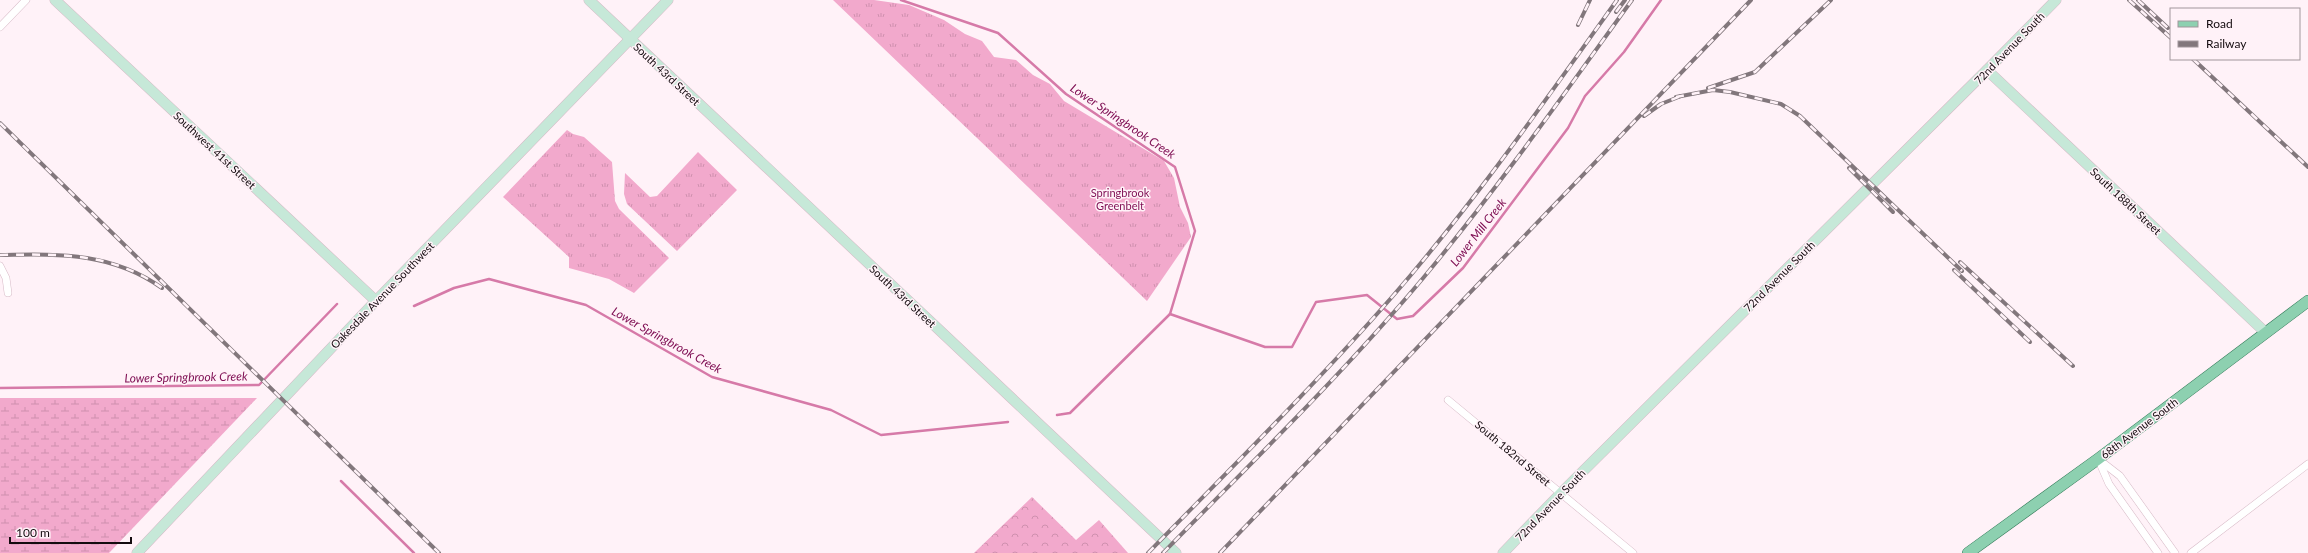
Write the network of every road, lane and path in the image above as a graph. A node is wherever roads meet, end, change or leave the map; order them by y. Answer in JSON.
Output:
{"nodes":[{"id":1,"x":26,"y":0,"type":"edge"},
{"id":2,"x":56,"y":0,"type":"edge"},
{"id":3,"x":589,"y":0,"type":"edge"},
{"id":4,"x":668,"y":0,"type":"edge"},
{"id":5,"x":2056,"y":0,"type":"edge"},
{"id":6,"x":0,"y":27,"type":"edge"},
{"id":7,"x":631,"y":40,"type":"junction"},
{"id":8,"x":1987,"y":70,"type":"junction"},
{"id":9,"x":0,"y":266,"type":"edge"},
{"id":10,"x":8,"y":293,"type":"dead end"},
{"id":11,"x":376,"y":301,"type":"junction"},
{"id":12,"x":2308,"y":301,"type":"edge"},
{"id":13,"x":2265,"y":332,"type":"junction"},
{"id":14,"x":1448,"y":400,"type":"dead end"},
{"id":15,"x":2098,"y":459,"type":"junction"},
{"id":16,"x":2308,"y":464,"type":"edge"},
{"id":17,"x":1561,"y":493,"type":"junction"},
{"id":18,"x":137,"y":553,"type":"edge"},
{"id":19,"x":1176,"y":553,"type":"edge"},
{"id":20,"x":1503,"y":553,"type":"edge"},
{"id":21,"x":1633,"y":553,"type":"edge"},
{"id":22,"x":1968,"y":553,"type":"edge"},
{"id":23,"x":2158,"y":553,"type":"edge"},
{"id":24,"x":2175,"y":553,"type":"edge"},
{"id":25,"x":2192,"y":553,"type":"edge"}],
"edges":[{"from":1,"to":6,"type":"street"},
{"from":2,"to":11,"type":"street","name":"Southwest 41st Street"},
{"from":3,"to":7,"type":"street","name":"South 43rd Street"},
{"from":4,"to":7,"type":"street","name":"Oakesdale Avenue Southwest"},
{"from":5,"to":8,"type":"street","name":"72nd Avenue South"},
{"from":7,"to":11,"type":"street","name":"Oakesdale Avenue Southwest"},
{"from":7,"to":19,"type":"street","name":"South 43rd Street"},
{"from":8,"to":13,"type":"street","name":"South 188th Street"},
{"from":8,"to":17,"type":"street","name":"72nd Avenue South"},
{"from":9,"to":10,"type":"street"},
{"from":11,"to":18,"type":"street","name":"Oakesdale Avenue Southwest"},
{"from":12,"to":13,"type":"main road","name":"68th Avenue South"},
{"from":13,"to":15,"type":"main road","name":"68th Avenue South"},
{"from":14,"to":17,"type":"street","name":"South 182nd Street"},
{"from":15,"to":22,"type":"main road","name":"68th Avenue South"},
{"from":15,"to":23,"type":"street"},
{"from":15,"to":24,"type":"street"},
{"from":16,"to":25,"type":"street"},
{"from":17,"to":20,"type":"street","name":"72nd Avenue South"},
{"from":17,"to":21,"type":"street","name":"South 182nd Street"}]}
